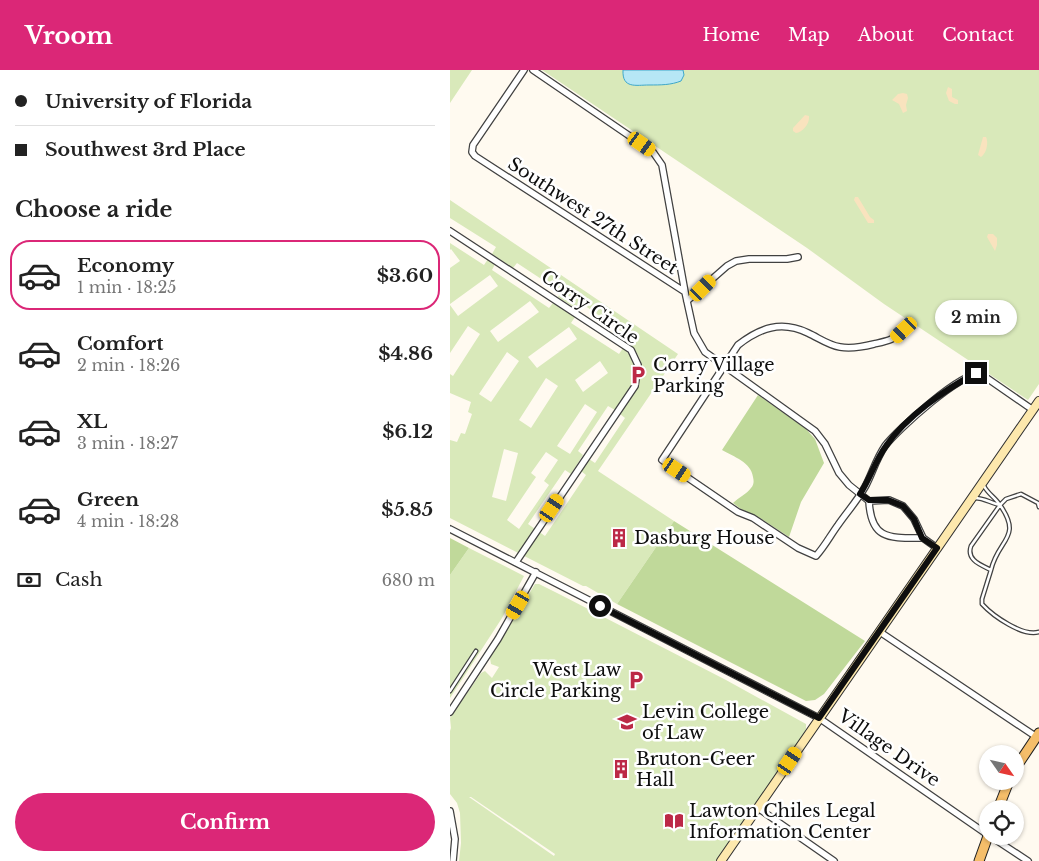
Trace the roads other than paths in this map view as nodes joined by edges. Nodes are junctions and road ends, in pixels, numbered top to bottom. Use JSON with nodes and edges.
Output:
{"nodes":[{"id":1,"x":524,"y":70,"type":"edge"},
{"id":2,"x":533,"y":70,"type":"edge"},
{"id":3,"x":450,"y":231,"type":"edge"},
{"id":4,"x":798,"y":257,"type":"dead end"},
{"id":5,"x":685,"y":292,"type":"junction"},
{"id":6,"x":687,"y":301,"type":"junction"},
{"id":7,"x":904,"y":330,"type":"dead end"},
{"id":8,"x":725,"y":366,"type":"junction"},
{"id":9,"x":1039,"y":401,"type":"edge"},
{"id":10,"x":1033,"y":410,"type":"junction"},
{"id":11,"x":982,"y":483,"type":"junction"},
{"id":12,"x":860,"y":494,"type":"junction"},
{"id":13,"x":972,"y":498,"type":"junction"},
{"id":14,"x":869,"y":500,"type":"junction"},
{"id":15,"x":1000,"y":505,"type":"junction"},
{"id":16,"x":1039,"y":507,"type":"edge"},
{"id":17,"x":450,"y":529,"type":"edge"},
{"id":18,"x":922,"y":538,"type":"junction"},
{"id":19,"x":937,"y":548,"type":"junction"},
{"id":20,"x":516,"y":562,"type":"junction"},
{"id":21,"x":991,"y":570,"type":"junction"},
{"id":22,"x":536,"y":572,"type":"junction"},
{"id":23,"x":880,"y":632,"type":"junction"},
{"id":24,"x":1039,"y":632,"type":"edge"},
{"id":25,"x":476,"y":651,"type":"dead end"},
{"id":26,"x":450,"y":691,"type":"edge"},
{"id":27,"x":453,"y":701,"type":"edge"},
{"id":28,"x":450,"y":712,"type":"edge"},
{"id":29,"x":819,"y":718,"type":"junction"},
{"id":30,"x":1038,"y":736,"type":"edge"},
{"id":31,"x":1024,"y":757,"type":"edge"},
{"id":32,"x":758,"y":808,"type":"junction"},
{"id":33,"x":450,"y":811,"type":"edge"},
{"id":34,"x":979,"y":830,"type":"edge"},
{"id":35,"x":985,"y":845,"type":"edge"},
{"id":36,"x":1002,"y":845,"type":"edge"},
{"id":37,"x":453,"y":861,"type":"edge"},
{"id":38,"x":721,"y":861,"type":"edge"},
{"id":39,"x":834,"y":861,"type":"edge"},
{"id":40,"x":979,"y":861,"type":"edge"},
{"id":41,"x":1028,"y":861,"type":"edge"}],
"edges":[{"from":1,"to":5,"type":"street","name":"Southwest 27th Street"},
{"from":2,"to":5,"type":"street"},
{"from":3,"to":20,"type":"street","name":"Corry Circle"},
{"from":4,"to":6,"type":"street"},
{"from":5,"to":6,"type":"street","name":"Southwest 27th Street"},
{"from":6,"to":8,"type":"street","name":"Southwest 27th Street"},
{"from":7,"to":8,"type":"street"},
{"from":8,"to":12,"type":"street","name":"Southwest 27th Street"},
{"from":8,"to":12,"type":"street"},
{"from":9,"to":10,"type":"main road"},
{"from":10,"to":11,"type":"main road"},
{"from":10,"to":12,"type":"street"},
{"from":11,"to":13,"type":"main road"},
{"from":11,"to":15,"type":"lane"},
{"from":12,"to":14,"type":"street","name":"Southwest 27th Street"},
{"from":13,"to":15,"type":"lane"},
{"from":13,"to":19,"type":"main road"},
{"from":14,"to":18,"type":"street","name":"Southwest 27th Street"},
{"from":14,"to":18,"type":"street"},
{"from":15,"to":16,"type":"lane"},
{"from":15,"to":21,"type":"lane"},
{"from":15,"to":21,"type":"lane"},
{"from":17,"to":20,"type":"street","name":"Village Drive"},
{"from":18,"to":19,"type":"street"},
{"from":19,"to":23,"type":"main road"},
{"from":20,"to":22,"type":"street","name":"Village Drive"},
{"from":21,"to":24,"type":"lane"},
{"from":22,"to":27,"type":"street"},
{"from":22,"to":29,"type":"street","name":"Village Drive"},
{"from":23,"to":29,"type":"main road"},
{"from":23,"to":30,"type":"street"},
{"from":25,"to":26,"type":"lane"},
{"from":27,"to":28,"type":"street"},
{"from":29,"to":32,"type":"main road"},
{"from":29,"to":34,"type":"street","name":"Village Drive"},
{"from":30,"to":31,"type":"main road"},
{"from":32,"to":38,"type":"main road"},
{"from":32,"to":39,"type":"street"},
{"from":33,"to":37,"type":"street"},
{"from":35,"to":40,"type":"main road"},
{"from":36,"to":41,"type":"street","name":"Village Drive"}]}
